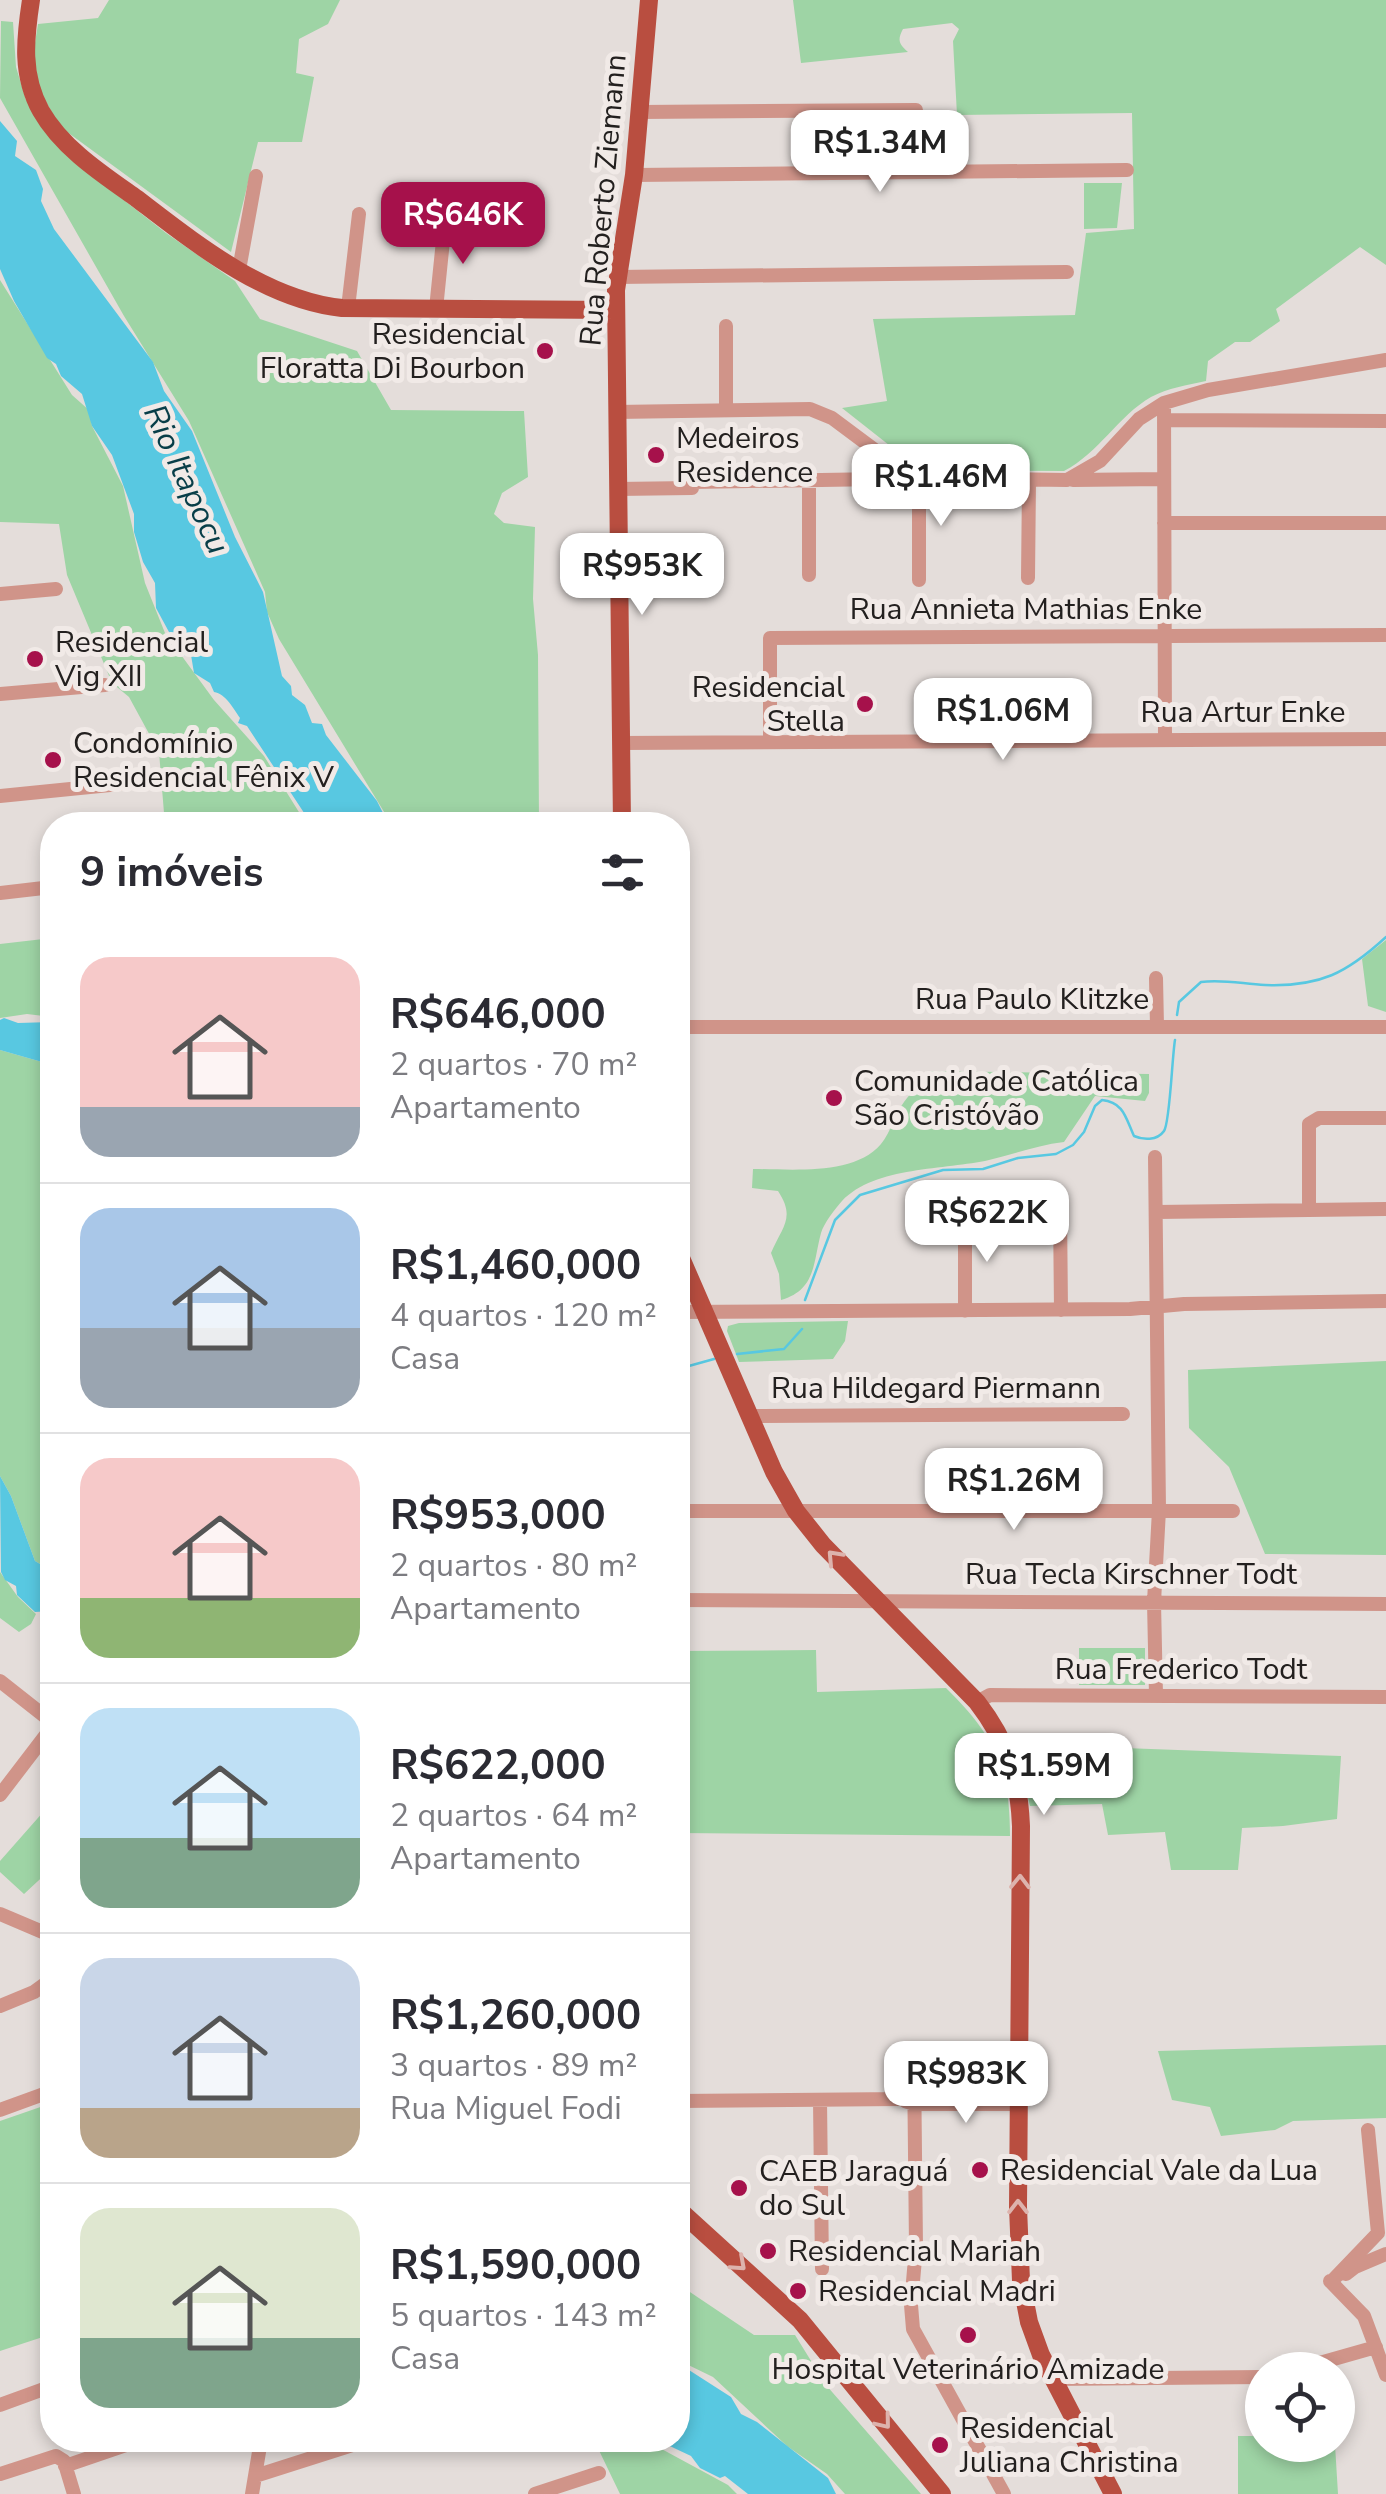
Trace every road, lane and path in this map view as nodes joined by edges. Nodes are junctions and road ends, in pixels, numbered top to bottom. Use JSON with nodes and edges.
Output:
{"nodes":[{"id":1,"x":32,"y":0,"type":"edge"},
{"id":2,"x":649,"y":0,"type":"edge"},
{"id":3,"x":916,"y":110,"type":"dead end"},
{"id":4,"x":640,"y":112,"type":"junction"},
{"id":5,"x":1126,"y":170,"type":"dead end"},
{"id":6,"x":634,"y":175,"type":"junction"},
{"id":7,"x":256,"y":176,"type":"dead end"},
{"id":8,"x":356,"y":218,"type":"dead end"},
{"id":9,"x":446,"y":222,"type":"dead end"},
{"id":10,"x":239,"y":270,"type":"junction"},
{"id":11,"x":1068,"y":272,"type":"dead end"},
{"id":12,"x":617,"y":277,"type":"junction"},
{"id":13,"x":345,"y":308,"type":"junction"},
{"id":14,"x":436,"y":309,"type":"junction"},
{"id":15,"x":616,"y":310,"type":"junction"},
{"id":16,"x":726,"y":326,"type":"dead end"},
{"id":17,"x":1386,"y":360,"type":"edge"},
{"id":18,"x":1164,"y":402,"type":"junction"},
{"id":19,"x":726,"y":409,"type":"junction"},
{"id":20,"x":616,"y":412,"type":"junction"},
{"id":21,"x":1164,"y":420,"type":"junction"},
{"id":22,"x":1386,"y":420,"type":"edge"},
{"id":23,"x":904,"y":470,"type":"junction"},
{"id":24,"x":920,"y":478,"type":"junction"},
{"id":25,"x":1164,"y":478,"type":"junction"},
{"id":26,"x":1067,"y":480,"type":"junction"},
{"id":27,"x":809,"y":481,"type":"junction"},
{"id":28,"x":1028,"y":481,"type":"junction"},
{"id":29,"x":617,"y":488,"type":"junction"},
{"id":30,"x":1164,"y":523,"type":"junction"},
{"id":31,"x":1386,"y":523,"type":"edge"},
{"id":32,"x":810,"y":574,"type":"dead end"},
{"id":33,"x":1028,"y":578,"type":"dead end"},
{"id":34,"x":919,"y":580,"type":"dead end"},
{"id":35,"x":56,"y":589,"type":"dead end"},
{"id":36,"x":0,"y":594,"type":"edge"},
{"id":37,"x":1386,"y":635,"type":"edge"},
{"id":38,"x":1164,"y":636,"type":"junction"},
{"id":39,"x":105,"y":685,"type":"dead end"},
{"id":40,"x":0,"y":694,"type":"edge"},
{"id":41,"x":1386,"y":739,"type":"edge"},
{"id":42,"x":1165,"y":740,"type":"junction"},
{"id":43,"x":770,"y":742,"type":"junction"},
{"id":44,"x":620,"y":743,"type":"junction"},
{"id":45,"x":150,"y":781,"type":"dead end"},
{"id":46,"x":0,"y":796,"type":"edge"},
{"id":47,"x":622,"y":812,"type":"edge"},
{"id":48,"x":40,"y":888,"type":"edge"},
{"id":49,"x":0,"y":892,"type":"edge"},
{"id":50,"x":1156,"y":978,"type":"dead end"},
{"id":51,"x":1157,"y":1026,"type":"junction"},
{"id":52,"x":690,"y":1027,"type":"edge"},
{"id":53,"x":1386,"y":1027,"type":"edge"},
{"id":54,"x":1386,"y":1118,"type":"edge"},
{"id":55,"x":1156,"y":1158,"type":"dead end"},
{"id":56,"x":1060,"y":1209,"type":"dead end"},
{"id":57,"x":1386,"y":1209,"type":"edge"},
{"id":58,"x":1309,"y":1210,"type":"junction"},
{"id":59,"x":1157,"y":1212,"type":"junction"},
{"id":60,"x":965,"y":1219,"type":"dead end"},
{"id":61,"x":690,"y":1280,"type":"edge"},
{"id":62,"x":1386,"y":1301,"type":"edge"},
{"id":63,"x":1156,"y":1307,"type":"junction"},
{"id":64,"x":1061,"y":1310,"type":"junction"},
{"id":65,"x":965,"y":1311,"type":"junction"},
{"id":66,"x":690,"y":1312,"type":"edge"},
{"id":67,"x":704,"y":1312,"type":"junction"},
{"id":68,"x":1123,"y":1414,"type":"dead end"},
{"id":69,"x":750,"y":1416,"type":"junction"},
{"id":70,"x":1160,"y":1510,"type":"junction"},
{"id":71,"x":690,"y":1511,"type":"edge"},
{"id":72,"x":1233,"y":1511,"type":"dead end"},
{"id":73,"x":796,"y":1512,"type":"junction"},
{"id":74,"x":690,"y":1600,"type":"edge"},
{"id":75,"x":876,"y":1600,"type":"junction"},
{"id":76,"x":1154,"y":1602,"type":"junction"},
{"id":77,"x":1386,"y":1604,"type":"edge"},
{"id":78,"x":0,"y":1681,"type":"edge"},
{"id":79,"x":1156,"y":1696,"type":"junction"},
{"id":80,"x":1386,"y":1697,"type":"edge"},
{"id":81,"x":977,"y":1702,"type":"junction"},
{"id":82,"x":40,"y":1715,"type":"edge"},
{"id":83,"x":40,"y":1741,"type":"edge"},
{"id":84,"x":0,"y":1795,"type":"edge"},
{"id":85,"x":0,"y":1914,"type":"edge"},
{"id":86,"x":40,"y":1931,"type":"edge"},
{"id":87,"x":40,"y":1988,"type":"edge"},
{"id":88,"x":0,"y":2006,"type":"edge"},
{"id":89,"x":914,"y":2060,"type":"dead end"},
{"id":90,"x":40,"y":2095,"type":"edge"},
{"id":91,"x":1019,"y":2098,"type":"junction"},
{"id":92,"x":909,"y":2099,"type":"junction"},
{"id":93,"x":820,"y":2100,"type":"junction"},
{"id":94,"x":690,"y":2101,"type":"edge"},
{"id":95,"x":0,"y":2110,"type":"edge"},
{"id":96,"x":1368,"y":2130,"type":"dead end"},
{"id":97,"x":690,"y":2220,"type":"edge"},
{"id":98,"x":1386,"y":2254,"type":"edge"},
{"id":99,"x":822,"y":2269,"type":"dead end"},
{"id":100,"x":1332,"y":2283,"type":"junction"},
{"id":101,"x":1376,"y":2346,"type":"junction"},
{"id":102,"x":1355,"y":2352,"type":"edge"},
{"id":103,"x":1385,"y":2369,"type":"edge"},
{"id":104,"x":1245,"y":2377,"type":"edge"},
{"id":105,"x":1052,"y":2379,"type":"junction"},
{"id":106,"x":40,"y":2390,"type":"edge"},
{"id":107,"x":0,"y":2405,"type":"edge"},
{"id":108,"x":106,"y":2452,"type":"edge"},
{"id":109,"x":259,"y":2452,"type":"edge"},
{"id":110,"x":330,"y":2452,"type":"edge"},
{"id":111,"x":65,"y":2466,"type":"junction"},
{"id":112,"x":598,"y":2473,"type":"dead end"},
{"id":113,"x":0,"y":2474,"type":"edge"},
{"id":114,"x":255,"y":2476,"type":"junction"},
{"id":115,"x":74,"y":2494,"type":"edge"},
{"id":116,"x":252,"y":2494,"type":"edge"},
{"id":117,"x":535,"y":2494,"type":"edge"},
{"id":118,"x":942,"y":2494,"type":"edge"},
{"id":119,"x":1004,"y":2494,"type":"edge"},
{"id":120,"x":1114,"y":2494,"type":"edge"}],
"edges":[{"from":1,"to":10,"type":"main road"},
{"from":2,"to":4,"type":"main road","name":"Rua Roberto Ziemann"},
{"from":3,"to":4,"type":"street"},
{"from":4,"to":6,"type":"main road","name":"Rua Roberto Ziemann"},
{"from":5,"to":6,"type":"street"},
{"from":6,"to":12,"type":"main road","name":"Rua Roberto Ziemann"},
{"from":7,"to":10,"type":"street"},
{"from":8,"to":13,"type":"street"},
{"from":9,"to":14,"type":"street"},
{"from":10,"to":13,"type":"main road"},
{"from":11,"to":12,"type":"street"},
{"from":12,"to":15,"type":"main road","name":"Rua Roberto Ziemann"},
{"from":13,"to":14,"type":"main road"},
{"from":14,"to":15,"type":"main road"},
{"from":15,"to":20,"type":"main road","name":"Rua Roberto Ziemann"},
{"from":16,"to":19,"type":"street"},
{"from":17,"to":18,"type":"street"},
{"from":18,"to":21,"type":"street"},
{"from":18,"to":26,"type":"street"},
{"from":19,"to":20,"type":"street"},
{"from":19,"to":23,"type":"street"},
{"from":20,"to":29,"type":"main road","name":"Rua Roberto Ziemann"},
{"from":21,"to":22,"type":"street"},
{"from":21,"to":25,"type":"street"},
{"from":23,"to":24,"type":"street"},
{"from":23,"to":27,"type":"street"},
{"from":24,"to":28,"type":"street"},
{"from":24,"to":34,"type":"street"},
{"from":25,"to":26,"type":"street"},
{"from":25,"to":30,"type":"street"},
{"from":26,"to":28,"type":"street"},
{"from":27,"to":29,"type":"street"},
{"from":27,"to":32,"type":"street"},
{"from":28,"to":33,"type":"street"},
{"from":29,"to":44,"type":"main road","name":"Rua Roberto Ziemann"},
{"from":30,"to":31,"type":"street"},
{"from":30,"to":38,"type":"street"},
{"from":35,"to":36,"type":"street"},
{"from":37,"to":38,"type":"street","name":"Rua Annieta Mathias Enke"},
{"from":38,"to":42,"type":"street"},
{"from":38,"to":43,"type":"street","name":"Rua Annieta Mathias Enke"},
{"from":39,"to":40,"type":"street"},
{"from":41,"to":42,"type":"street","name":"Rua Artur Enke"},
{"from":42,"to":43,"type":"street","name":"Rua Artur Enke"},
{"from":43,"to":44,"type":"street","name":"Rua Artur Enke"},
{"from":44,"to":47,"type":"main road","name":"Rua Roberto Ziemann"},
{"from":45,"to":46,"type":"street"},
{"from":48,"to":49,"type":"street"},
{"from":50,"to":51,"type":"street"},
{"from":51,"to":52,"type":"street","name":"Rua Paulo Klitzke"},
{"from":51,"to":53,"type":"street","name":"Rua Paulo Klitzke"},
{"from":54,"to":58,"type":"street"},
{"from":55,"to":59,"type":"street"},
{"from":56,"to":64,"type":"street"},
{"from":57,"to":58,"type":"street"},
{"from":58,"to":59,"type":"street"},
{"from":59,"to":63,"type":"street"},
{"from":60,"to":65,"type":"street"},
{"from":61,"to":67,"type":"main road"},
{"from":62,"to":63,"type":"street"},
{"from":63,"to":64,"type":"street"},
{"from":63,"to":70,"type":"street"},
{"from":64,"to":65,"type":"street"},
{"from":65,"to":67,"type":"street"},
{"from":66,"to":67,"type":"street"},
{"from":67,"to":69,"type":"main road"},
{"from":68,"to":69,"type":"street","name":"Rua Hildegard Piermann"},
{"from":69,"to":73,"type":"main road"},
{"from":70,"to":72,"type":"street"},
{"from":70,"to":73,"type":"street"},
{"from":70,"to":76,"type":"street"},
{"from":71,"to":73,"type":"street"},
{"from":75,"to":73,"type":"main road","one_way":true},
{"from":74,"to":75,"type":"street","name":"Rua Tecla Kirschner Todt"},
{"from":75,"to":76,"type":"street","name":"Rua Tecla Kirschner Todt"},
{"from":75,"to":81,"type":"main road"},
{"from":76,"to":77,"type":"street","name":"Rua Tecla Kirschner Todt"},
{"from":76,"to":79,"type":"street"},
{"from":78,"to":82,"type":"street"},
{"from":79,"to":80,"type":"street","name":"Rua Frederico Todt"},
{"from":79,"to":81,"type":"street","name":"Rua Frederico Todt"},
{"from":91,"to":81,"type":"main road","one_way":true},
{"from":83,"to":84,"type":"street"},
{"from":85,"to":86,"type":"street"},
{"from":87,"to":88,"type":"street"},
{"from":89,"to":92,"type":"street"},
{"from":90,"to":95,"type":"street"},
{"from":91,"to":92,"type":"street"},
{"from":105,"to":91,"type":"main road","one_way":true},
{"from":92,"to":93,"type":"street"},
{"from":92,"to":119,"type":"street"},
{"from":93,"to":94,"type":"street"},
{"from":93,"to":99,"type":"street"},
{"from":96,"to":100,"type":"street"},
{"from":97,"to":118,"type":"main road","one_way":true},
{"from":98,"to":100,"type":"street"},
{"from":100,"to":101,"type":"street"},
{"from":101,"to":102,"type":"street"},
{"from":101,"to":103,"type":"street"},
{"from":104,"to":105,"type":"street"},
{"from":105,"to":120,"type":"main road"},
{"from":106,"to":107,"type":"street"},
{"from":108,"to":111,"type":"street"},
{"from":109,"to":114,"type":"street"},
{"from":110,"to":114,"type":"street"},
{"from":111,"to":113,"type":"street"},
{"from":111,"to":115,"type":"street"},
{"from":112,"to":117,"type":"street"},
{"from":114,"to":116,"type":"street"}]}
